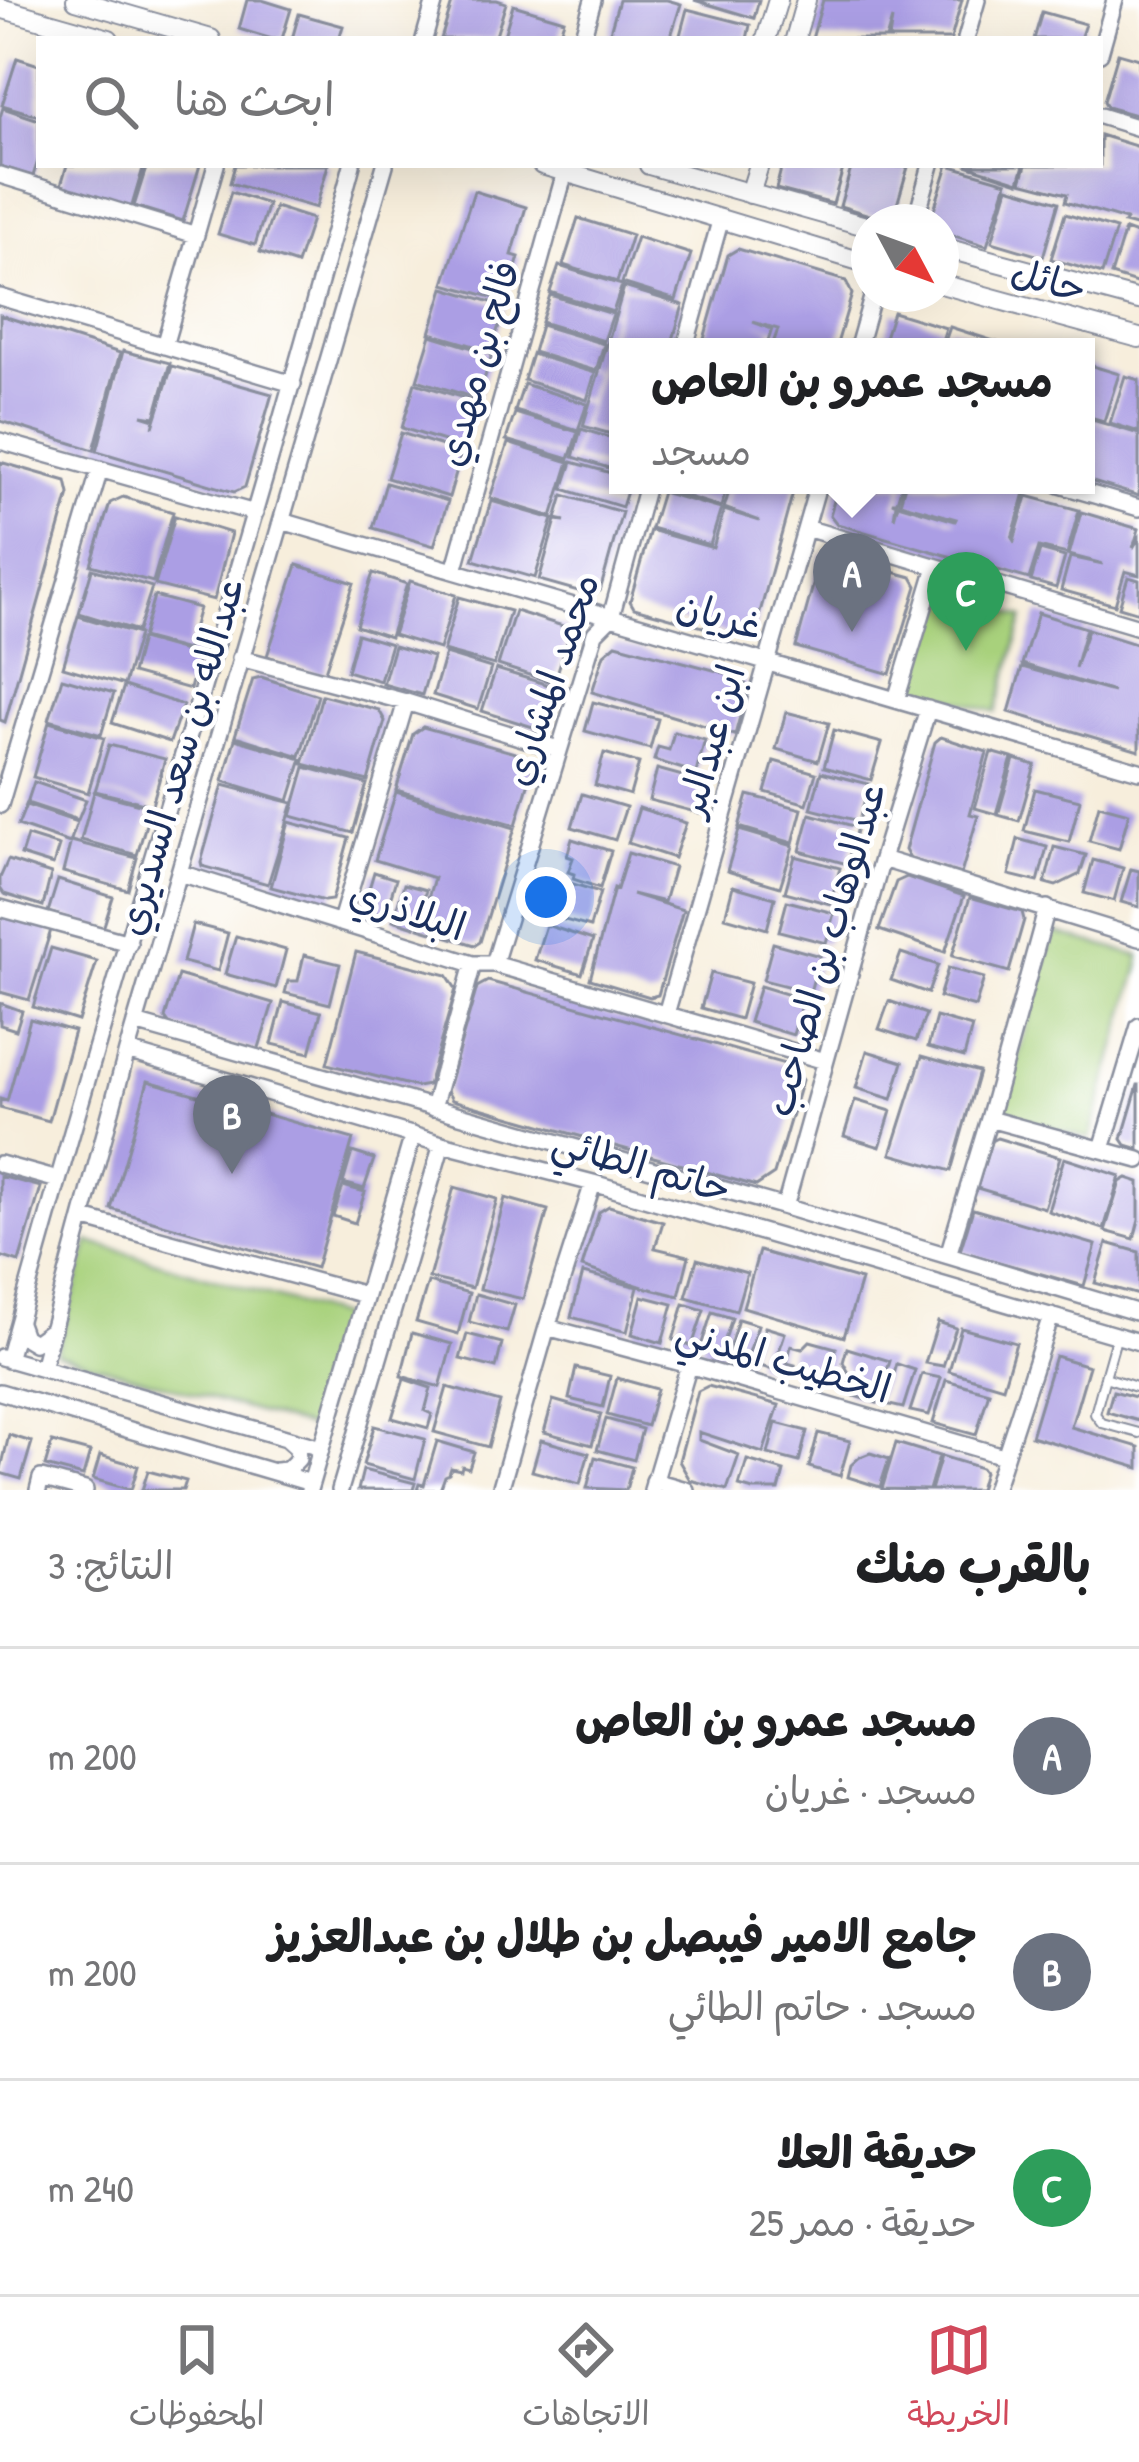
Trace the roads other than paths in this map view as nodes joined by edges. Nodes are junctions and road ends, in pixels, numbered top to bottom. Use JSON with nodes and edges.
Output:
{"nodes":[{"id":1,"x":76,"y":0,"type":"edge"},
{"id":2,"x":435,"y":0,"type":"edge"},
{"id":3,"x":593,"y":0,"type":"edge"},
{"id":4,"x":778,"y":0,"type":"edge"},
{"id":5,"x":806,"y":0,"type":"edge"},
{"id":6,"x":977,"y":0,"type":"edge"},
{"id":7,"x":1115,"y":0,"type":"edge"},
{"id":8,"x":111,"y":5,"type":"edge"},
{"id":9,"x":0,"y":8,"type":"edge"},
{"id":10,"x":98,"y":36,"type":"edge"},
{"id":11,"x":202,"y":36,"type":"edge"},
{"id":12,"x":425,"y":36,"type":"edge"},
{"id":13,"x":583,"y":36,"type":"edge"},
{"id":14,"x":767,"y":36,"type":"edge"},
{"id":15,"x":796,"y":36,"type":"edge"},
{"id":16,"x":967,"y":36,"type":"edge"},
{"id":17,"x":1103,"y":42,"type":"edge"},
{"id":18,"x":1103,"y":117,"type":"edge"},
{"id":19,"x":1139,"y":128,"type":"edge"},
{"id":20,"x":215,"y":168,"type":"edge"},
{"id":21,"x":351,"y":168,"type":"edge"},
{"id":22,"x":384,"y":168,"type":"edge"},
{"id":23,"x":552,"y":168,"type":"edge"},
{"id":24,"x":646,"y":168,"type":"edge"},
{"id":25,"x":658,"y":168,"type":"edge"},
{"id":26,"x":728,"y":168,"type":"edge"},
{"id":27,"x":756,"y":168,"type":"edge"},
{"id":28,"x":930,"y":168,"type":"edge"},
{"id":29,"x":565,"y":172,"type":"junction"},
{"id":30,"x":0,"y":175,"type":"edge"},
{"id":31,"x":722,"y":186,"type":"junction"},
{"id":32,"x":637,"y":193,"type":"junction"},
{"id":33,"x":750,"y":194,"type":"junction"},
{"id":34,"x":920,"y":204,"type":"edge"},
{"id":35,"x":721,"y":218,"type":"junction"},
{"id":36,"x":851,"y":222,"type":"edge"},
{"id":37,"x":196,"y":235,"type":"junction"},
{"id":38,"x":959,"y":252,"type":"edge"},
{"id":39,"x":851,"y":259,"type":"edge"},
{"id":40,"x":959,"y":289,"type":"edge"},
{"id":41,"x":0,"y":297,"type":"edge"},
{"id":42,"x":1139,"y":300,"type":"edge"},
{"id":43,"x":688,"y":338,"type":"edge"},
{"id":44,"x":1139,"y":338,"type":"edge"},
{"id":45,"x":164,"y":346,"type":"junction"},
{"id":46,"x":293,"y":384,"type":"junction"},
{"id":47,"x":0,"y":441,"type":"edge"},
{"id":48,"x":100,"y":469,"type":"junction"},
{"id":49,"x":645,"y":494,"type":"edge"},
{"id":50,"x":815,"y":494,"type":"edge"},
{"id":51,"x":1091,"y":494,"type":"edge"},
{"id":52,"x":1139,"y":508,"type":"edge"},
{"id":53,"x":255,"y":513,"type":"junction"},
{"id":54,"x":282,"y":521,"type":"junction"},
{"id":55,"x":806,"y":528,"type":"junction"},
{"id":56,"x":936,"y":567,"type":"junction"},
{"id":57,"x":454,"y":571,"type":"junction"},
{"id":58,"x":611,"y":617,"type":"junction"},
{"id":59,"x":1139,"y":627,"type":"edge"},
{"id":60,"x":240,"y":658,"type":"junction"},
{"id":61,"x":767,"y":663,"type":"junction"},
{"id":62,"x":896,"y":700,"type":"junction"},
{"id":63,"x":406,"y":702,"type":"junction"},
{"id":64,"x":928,"y":709,"type":"junction"},
{"id":65,"x":558,"y":748,"type":"junction"},
{"id":66,"x":1139,"y":771,"type":"edge"},
{"id":67,"x":1,"y":800,"type":"edge"},
{"id":68,"x":882,"y":860,"type":"junction"},
{"id":69,"x":180,"y":873,"type":"junction"},
{"id":70,"x":0,"y":908,"type":"edge"},
{"id":71,"x":1047,"y":908,"type":"junction"},
{"id":72,"x":340,"y":921,"type":"junction"},
{"id":73,"x":1139,"y":938,"type":"edge"},
{"id":74,"x":129,"y":943,"type":"junction"},
{"id":75,"x":473,"y":964,"type":"junction"},
{"id":76,"x":494,"y":964,"type":"junction"},
{"id":77,"x":666,"y":1014,"type":"junction"},
{"id":78,"x":135,"y":1023,"type":"junction"},
{"id":79,"x":1139,"y":1026,"type":"edge"},
{"id":80,"x":169,"y":1033,"type":"junction"},
{"id":81,"x":127,"y":1051,"type":"junction"},
{"id":82,"x":825,"y":1061,"type":"junction"},
{"id":83,"x":164,"y":1062,"type":"junction"},
{"id":84,"x":434,"y":1108,"type":"junction"},
{"id":85,"x":989,"y":1119,"type":"junction"},
{"id":86,"x":413,"y":1135,"type":"junction"},
{"id":87,"x":442,"y":1144,"type":"junction"},
{"id":88,"x":1102,"y":1149,"type":"junction"},
{"id":89,"x":1139,"y":1160,"type":"edge"},
{"id":90,"x":0,"y":1164,"type":"edge"},
{"id":91,"x":404,"y":1166,"type":"junction"},
{"id":92,"x":434,"y":1174,"type":"junction"},
{"id":93,"x":58,"y":1180,"type":"junction"},
{"id":94,"x":593,"y":1183,"type":"junction"},
{"id":95,"x":785,"y":1207,"type":"junction"},
{"id":96,"x":83,"y":1218,"type":"junction"},
{"id":97,"x":948,"y":1255,"type":"junction"},
{"id":98,"x":365,"y":1295,"type":"junction"},
{"id":99,"x":1139,"y":1313,"type":"edge"},
{"id":100,"x":1051,"y":1316,"type":"junction"},
{"id":101,"x":19,"y":1323,"type":"junction"},
{"id":102,"x":547,"y":1327,"type":"junction"},
{"id":103,"x":53,"y":1329,"type":"junction"},
{"id":104,"x":1117,"y":1335,"type":"junction"},
{"id":105,"x":1139,"y":1342,"type":"edge"},
{"id":106,"x":4,"y":1358,"type":"edge"},
{"id":107,"x":689,"y":1365,"type":"junction"},
{"id":108,"x":42,"y":1368,"type":"junction"},
{"id":109,"x":1105,"y":1378,"type":"junction"},
{"id":110,"x":1139,"y":1388,"type":"edge"},
{"id":111,"x":0,"y":1392,"type":"edge"},
{"id":112,"x":1139,"y":1433,"type":"edge"},
{"id":113,"x":285,"y":1437,"type":"junction"},
{"id":114,"x":321,"y":1448,"type":"junction"},
{"id":115,"x":1003,"y":1456,"type":"junction"},
{"id":116,"x":276,"y":1471,"type":"junction"},
{"id":117,"x":653,"y":1485,"type":"edge"},
{"id":118,"x":310,"y":1486,"type":"edge"},
{"id":119,"x":38,"y":1490,"type":"edge"},
{"id":120,"x":85,"y":1490,"type":"edge"},
{"id":121,"x":340,"y":1490,"type":"edge"},
{"id":122,"x":500,"y":1490,"type":"edge"},
{"id":123,"x":686,"y":1490,"type":"edge"},
{"id":124,"x":994,"y":1490,"type":"edge"}],
"edges":[{"from":1,"to":8,"type":"street"},
{"from":2,"to":12,"type":"street"},
{"from":3,"to":13,"type":"street"},
{"from":4,"to":14,"type":"street"},
{"from":5,"to":15,"type":"street"},
{"from":6,"to":16,"type":"street"},
{"from":7,"to":17,"type":"street"},
{"from":8,"to":11,"type":"street"},
{"from":9,"to":10,"type":"street"},
{"from":18,"to":19,"type":"street"},
{"from":20,"to":37,"type":"street"},
{"from":21,"to":46,"type":"street","name":"عبدالله بن سعد السديري"},
{"from":22,"to":54,"type":"street","name":"عبدالله بن سعد السديري"},
{"from":23,"to":29,"type":"street"},
{"from":24,"to":32,"type":"street"},
{"from":25,"to":31,"type":"street"},
{"from":26,"to":31,"type":"street"},
{"from":27,"to":33,"type":"street"},
{"from":28,"to":34,"type":"street"},
{"from":29,"to":32,"type":"street"},
{"from":29,"to":57,"type":"street","name":"فالح بن مهدي"},
{"from":30,"to":37,"type":"street"},
{"from":31,"to":33,"type":"street"},
{"from":32,"to":35,"type":"street"},
{"from":33,"to":36,"type":"street"},
{"from":35,"to":39,"type":"street"},
{"from":35,"to":43,"type":"street"},
{"from":37,"to":45,"type":"street"},
{"from":38,"to":42,"type":"street","name":"حائل"},
{"from":40,"to":44,"type":"street","name":"حائل"},
{"from":41,"to":45,"type":"street"},
{"from":45,"to":46,"type":"street"},
{"from":46,"to":53,"type":"street","name":"عبدالله بن سعد السديري"},
{"from":47,"to":48,"type":"street"},
{"from":48,"to":53,"type":"street"},
{"from":48,"to":67,"type":"street"},
{"from":49,"to":58,"type":"street","name":"محمد المشاري"},
{"from":50,"to":55,"type":"street","name":"ابن عبدالبر"},
{"from":51,"to":52,"type":"street"},
{"from":53,"to":74,"type":"street","name":"عبدالله بن سعد السديري"},
{"from":54,"to":57,"type":"street","name":"غريان"},
{"from":54,"to":60,"type":"street","name":"عبدالله بن سعد السديري"},
{"from":55,"to":56,"type":"street"},
{"from":55,"to":61,"type":"street","name":"ابن عبدالبر"},
{"from":56,"to":59,"type":"street"},
{"from":56,"to":62,"type":"street"},
{"from":57,"to":58,"type":"street","name":"غريان"},
{"from":58,"to":61,"type":"street","name":"غريان"},
{"from":58,"to":65,"type":"street","name":"محمد المشاري"},
{"from":60,"to":63,"type":"street"},
{"from":60,"to":69,"type":"street","name":"عبدالله بن سعد السديري"},
{"from":61,"to":62,"type":"street","name":"غريان"},
{"from":61,"to":77,"type":"street","name":"ابن عبدالبر"},
{"from":62,"to":64,"type":"street","name":"غريان"},
{"from":63,"to":65,"type":"street"},
{"from":63,"to":72,"type":"street"},
{"from":64,"to":66,"type":"street","name":"غريان"},
{"from":64,"to":68,"type":"street","name":"عبدالوهاب بن الصاحب"},
{"from":65,"to":76,"type":"street","name":"محمد المشاري"},
{"from":68,"to":71,"type":"street"},
{"from":68,"to":82,"type":"street","name":"عبدالوهاب بن الصاحب"},
{"from":69,"to":72,"type":"street","name":"البلاذري"},
{"from":69,"to":78,"type":"street","name":"عبدالله بن سعد السديري"},
{"from":70,"to":74,"type":"street"},
{"from":71,"to":73,"type":"street"},
{"from":71,"to":85,"type":"street"},
{"from":72,"to":75,"type":"street","name":"البلاذري"},
{"from":74,"to":93,"type":"street","name":"عبدالله بن سعد السديري"},
{"from":75,"to":76,"type":"street","name":"البلاذري"},
{"from":75,"to":84,"type":"street"},
{"from":76,"to":77,"type":"street","name":"البلاذري"},
{"from":77,"to":82,"type":"street","name":"البلاذري"},
{"from":78,"to":80,"type":"street","name":"حاتم الطائي"},
{"from":78,"to":81,"type":"street","name":"عبدالله بن سعد السديري"},
{"from":79,"to":88,"type":"street"},
{"from":80,"to":83,"type":"street"},
{"from":80,"to":84,"type":"street","name":"حاتم الطائي"},
{"from":81,"to":83,"type":"street","name":"حاتم الطائي"},
{"from":81,"to":96,"type":"street","name":"عبدالله بن سعد السديري"},
{"from":82,"to":95,"type":"street","name":"عبدالوهاب بن الصاحب"},
{"from":83,"to":86,"type":"street","name":"حاتم الطائي"},
{"from":84,"to":95,"type":"street","name":"حاتم الطائي"},
{"from":85,"to":88,"type":"street"},
{"from":85,"to":97,"type":"street"},
{"from":86,"to":87,"type":"street","name":"حاتم الطائي"},
{"from":86,"to":91,"type":"street"},
{"from":87,"to":92,"type":"street"},
{"from":87,"to":94,"type":"street","name":"حاتم الطائي"},
{"from":88,"to":89,"type":"street"},
{"from":90,"to":93,"type":"street"},
{"from":91,"to":92,"type":"street"},
{"from":91,"to":98,"type":"street"},
{"from":92,"to":121,"type":"street"},
{"from":93,"to":101,"type":"street","name":"عبدالله بن سعد السديري"},
{"from":94,"to":100,"type":"street","name":"حاتم الطائي"},
{"from":94,"to":102,"type":"street"},
{"from":95,"to":97,"type":"street","name":"حاتم الطائي"},
{"from":96,"to":98,"type":"street"},
{"from":96,"to":103,"type":"street","name":"عبدالله بن سعد السديري"},
{"from":97,"to":99,"type":"street","name":"حاتم الطائي"},
{"from":98,"to":114,"type":"street"},
{"from":100,"to":104,"type":"street","name":"حاتم الطائي"},
{"from":100,"to":115,"type":"street"},
{"from":101,"to":103,"type":"street"},
{"from":101,"to":106,"type":"street","name":"عبدالله بن سعد السديري"},
{"from":102,"to":107,"type":"street","name":"الخطيب المدني"},
{"from":102,"to":122,"type":"street"},
{"from":103,"to":108,"type":"street","name":"عبدالله بن سعد السديري"},
{"from":104,"to":105,"type":"street","name":"حاتم الطائي"},
{"from":104,"to":109,"type":"lane"},
{"from":106,"to":108,"type":"street"},
{"from":107,"to":115,"type":"street","name":"الخطيب المدني"},
{"from":107,"to":117,"type":"street"},
{"from":108,"to":113,"type":"street"},
{"from":109,"to":110,"type":"lane"},
{"from":109,"to":112,"type":"lane"},
{"from":111,"to":116,"type":"street"},
{"from":113,"to":114,"type":"street"},
{"from":113,"to":116,"type":"street"},
{"from":114,"to":118,"type":"street"},
{"from":115,"to":124,"type":"street"},
{"from":116,"to":118,"type":"street"},
{"from":117,"to":123,"type":"street"},
{"from":119,"to":120,"type":"street"}]}
